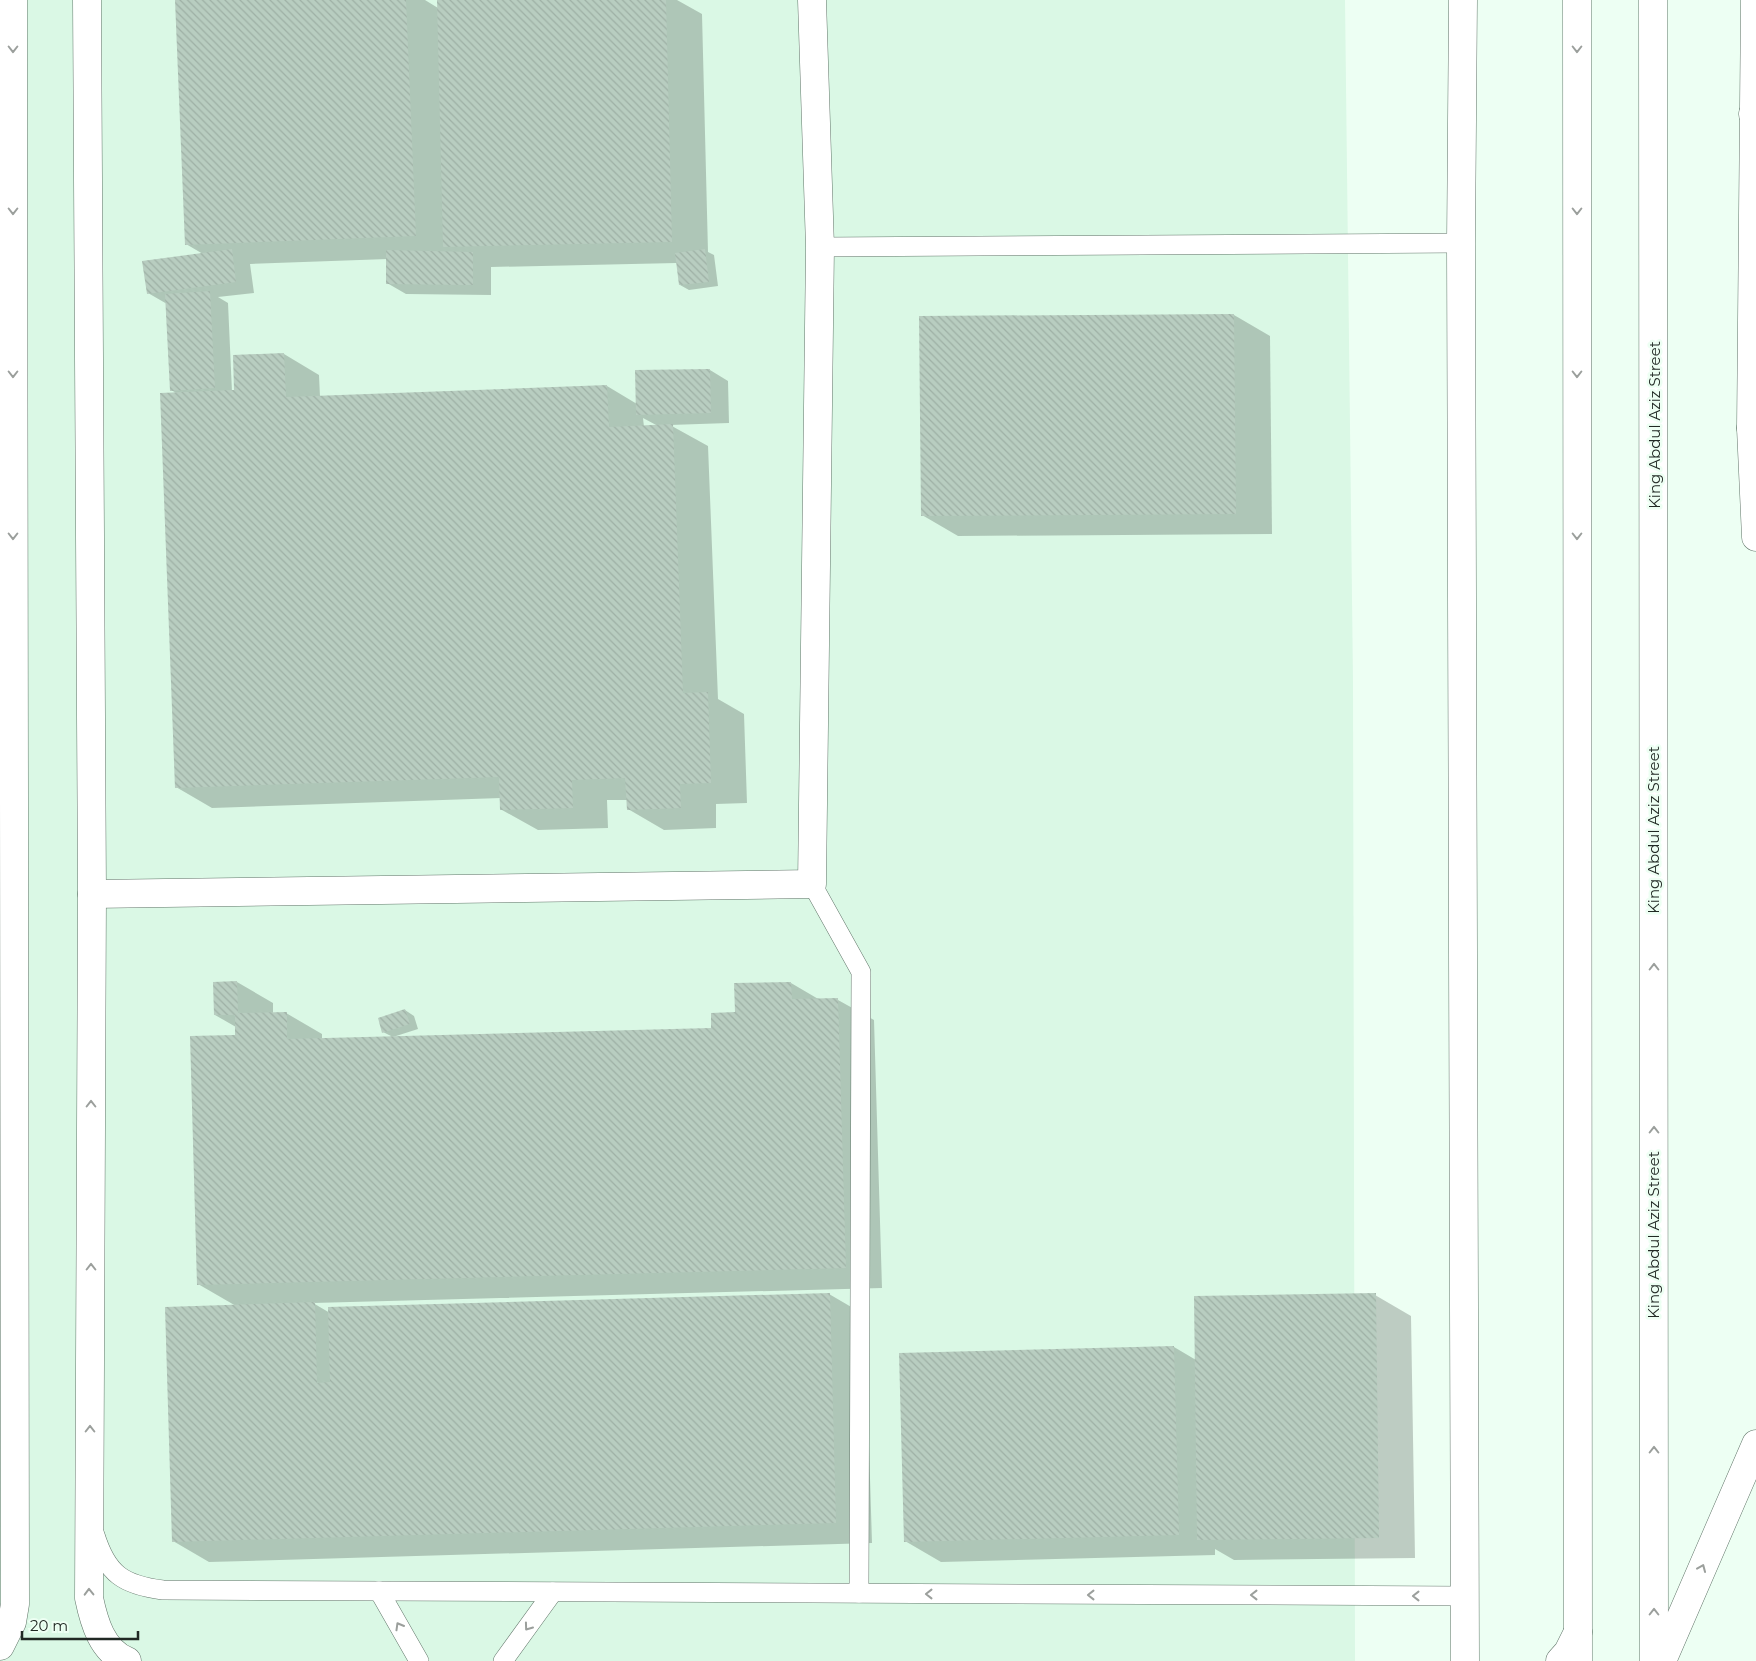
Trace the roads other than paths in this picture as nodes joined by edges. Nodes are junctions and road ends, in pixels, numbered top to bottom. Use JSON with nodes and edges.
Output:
{"nodes":[{"id":1,"x":12,"y":0,"type":"edge"},
{"id":2,"x":87,"y":0,"type":"edge"},
{"id":3,"x":812,"y":0,"type":"edge"},
{"id":4,"x":1463,"y":0,"type":"edge"},
{"id":5,"x":1577,"y":0,"type":"edge"},
{"id":6,"x":1654,"y":0,"type":"edge"},
{"id":7,"x":1755,"y":0,"type":"edge"},
{"id":8,"x":1754,"y":116,"type":"edge"},
{"id":9,"x":1461,"y":243,"type":"junction"},
{"id":10,"x":820,"y":247,"type":"junction"},
{"id":11,"x":1754,"y":422,"type":"edge"},
{"id":12,"x":1756,"y":537,"type":"edge"},
{"id":13,"x":812,"y":884,"type":"junction"},
{"id":14,"x":92,"y":894,"type":"junction"},
{"id":15,"x":1756,"y":1444,"type":"edge"},
{"id":16,"x":90,"y":1515,"type":"junction"},
{"id":17,"x":378,"y":1591,"type":"junction"},
{"id":18,"x":553,"y":1592,"type":"junction"},
{"id":19,"x":859,"y":1594,"type":"junction"},
{"id":20,"x":1465,"y":1596,"type":"junction"},
{"id":21,"x":1578,"y":1632,"type":"junction"},
{"id":22,"x":0,"y":1646,"type":"edge"},
{"id":23,"x":127,"y":1661,"type":"edge"},
{"id":24,"x":419,"y":1661,"type":"edge"},
{"id":25,"x":503,"y":1661,"type":"edge"},
{"id":26,"x":1465,"y":1661,"type":"edge"},
{"id":27,"x":1560,"y":1661,"type":"edge"},
{"id":28,"x":1578,"y":1661,"type":"edge"},
{"id":29,"x":1654,"y":1661,"type":"edge"},
{"id":30,"x":1662,"y":1661,"type":"edge"}],
"edges":[{"from":1,"to":22,"type":"street","one_way":true},
{"from":2,"to":14,"type":"street"},
{"from":3,"to":10,"type":"street"},
{"from":4,"to":9,"type":"street"},
{"from":5,"to":21,"type":"street","one_way":true},
{"from":29,"to":6,"type":"street","name":"King Abdul Aziz Street","one_way":true},
{"from":7,"to":8,"type":"street"},
{"from":8,"to":11,"type":"street"},
{"from":9,"to":10,"type":"lane"},
{"from":9,"to":20,"type":"street"},
{"from":10,"to":13,"type":"street"},
{"from":11,"to":12,"type":"street"},
{"from":13,"to":14,"type":"street"},
{"from":13,"to":19,"type":"lane"},
{"from":16,"to":14,"type":"street","one_way":true},
{"from":30,"to":15,"type":"street","one_way":true},
{"from":16,"to":17,"type":"lane"},
{"from":23,"to":16,"type":"street","one_way":true},
{"from":17,"to":18,"type":"lane"},
{"from":24,"to":17,"type":"lane","one_way":true},
{"from":18,"to":19,"type":"lane"},
{"from":18,"to":25,"type":"lane","one_way":true},
{"from":20,"to":19,"type":"lane","one_way":true},
{"from":20,"to":26,"type":"street"},
{"from":21,"to":27,"type":"street"},
{"from":21,"to":28,"type":"street"}]}
